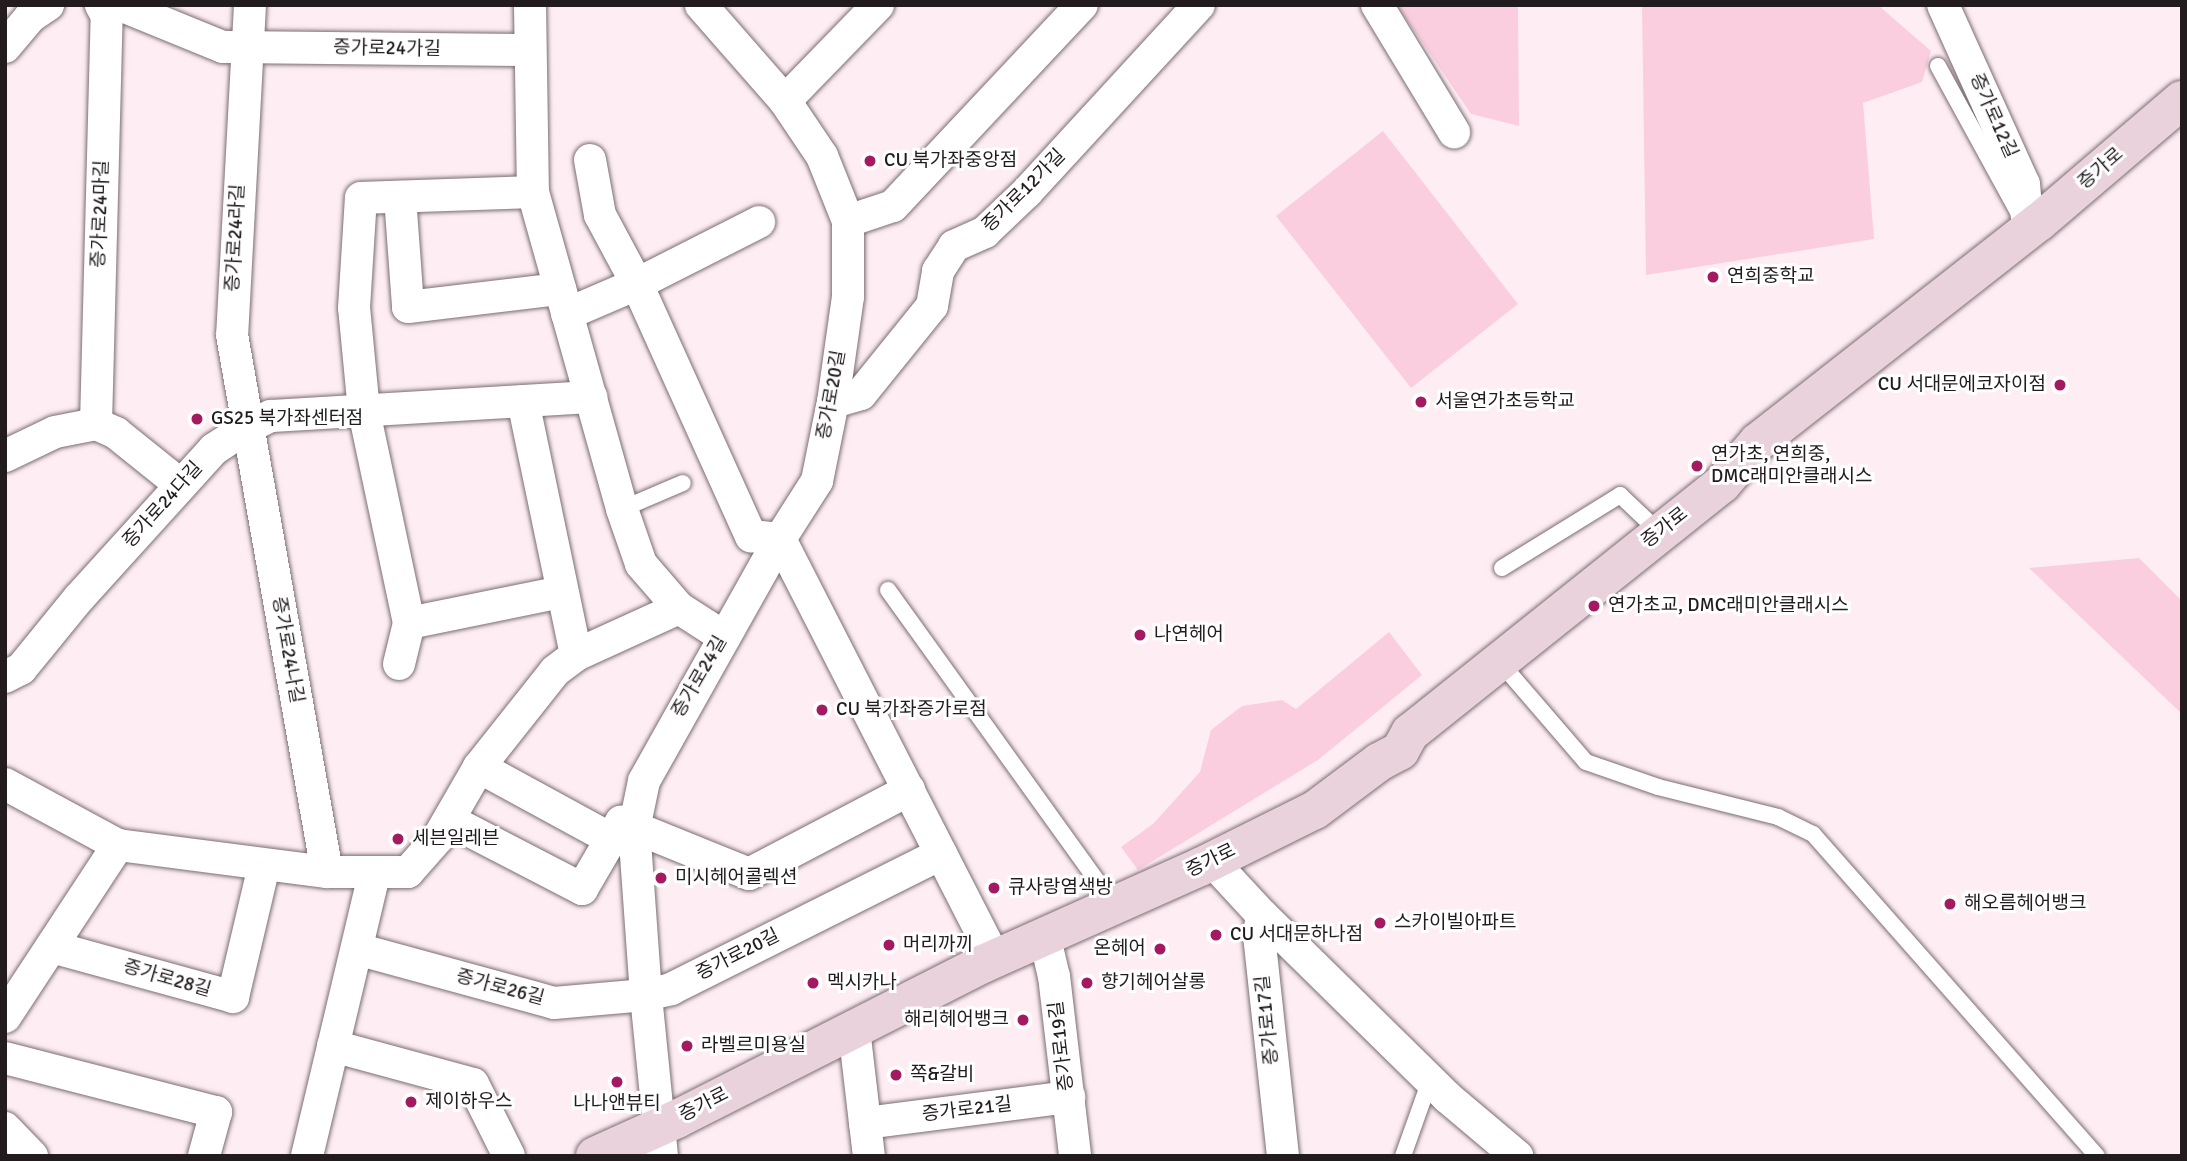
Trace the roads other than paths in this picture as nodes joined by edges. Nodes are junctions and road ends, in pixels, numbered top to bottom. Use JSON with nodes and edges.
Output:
{"nodes":[{"id":1,"x":48,"y":5,"type":"edge"},
{"id":2,"x":101,"y":5,"type":"edge"},
{"id":3,"x":120,"y":5,"type":"edge"},
{"id":4,"x":250,"y":5,"type":"edge"},
{"id":5,"x":530,"y":5,"type":"edge"},
{"id":6,"x":701,"y":5,"type":"edge"},
{"id":7,"x":878,"y":5,"type":"edge"},
{"id":8,"x":1083,"y":5,"type":"edge"},
{"id":9,"x":1199,"y":5,"type":"edge"},
{"id":10,"x":1377,"y":5,"type":"edge"},
{"id":11,"x":1943,"y":5,"type":"edge"},
{"id":12,"x":5,"y":47,"type":"edge"},
{"id":13,"x":245,"y":47,"type":"junction"},
{"id":14,"x":529,"y":50,"type":"junction"},
{"id":15,"x":1938,"y":66,"type":"dead end"},
{"id":16,"x":2182,"y":100,"type":"edge"},
{"id":17,"x":785,"y":101,"type":"junction"},
{"id":18,"x":1454,"y":132,"type":"dead end"},
{"id":19,"x":590,"y":160,"type":"dead end"},
{"id":20,"x":533,"y":192,"type":"junction"},
{"id":21,"x":400,"y":197,"type":"junction"},
{"id":22,"x":848,"y":221,"type":"junction"},
{"id":23,"x":759,"y":222,"type":"dead end"},
{"id":24,"x":2028,"y":230,"type":"junction"},
{"id":25,"x":637,"y":284,"type":"junction"},
{"id":26,"x":564,"y":302,"type":"junction"},
{"id":27,"x":591,"y":397,"type":"junction"},
{"id":28,"x":523,"y":401,"type":"junction"},
{"id":29,"x":833,"y":402,"type":"junction"},
{"id":30,"x":364,"y":411,"type":"junction"},
{"id":31,"x":96,"y":424,"type":"junction"},
{"id":32,"x":246,"y":428,"type":"junction"},
{"id":33,"x":5,"y":456,"type":"edge"},
{"id":34,"x":683,"y":483,"type":"dead end"},
{"id":35,"x":181,"y":485,"type":"junction"},
{"id":36,"x":622,"y":509,"type":"junction"},
{"id":37,"x":1659,"y":532,"type":"junction"},
{"id":38,"x":780,"y":539,"type":"junction"},
{"id":39,"x":1502,"y":568,"type":"dead end"},
{"id":40,"x":888,"y":590,"type":"dead end"},
{"id":41,"x":561,"y":592,"type":"junction"},
{"id":42,"x":678,"y":608,"type":"junction"},
{"id":43,"x":409,"y":623,"type":"junction"},
{"id":44,"x":724,"y":638,"type":"junction"},
{"id":45,"x":576,"y":655,"type":"junction"},
{"id":46,"x":1499,"y":661,"type":"junction"},
{"id":47,"x":399,"y":664,"type":"dead end"},
{"id":48,"x":5,"y":677,"type":"edge"},
{"id":49,"x":479,"y":767,"type":"junction"},
{"id":50,"x":909,"y":790,"type":"junction"},
{"id":51,"x":9,"y":791,"type":"edge"},
{"id":52,"x":449,"y":820,"type":"junction"},
{"id":53,"x":623,"y":834,"type":"junction"},
{"id":54,"x":118,"y":845,"type":"junction"},
{"id":55,"x":941,"y":854,"type":"junction"},
{"id":56,"x":1212,"y":861,"type":"junction"},
{"id":57,"x":264,"y":866,"type":"junction"},
{"id":58,"x":327,"y":872,"type":"junction"},
{"id":59,"x":374,"y":874,"type":"junction"},
{"id":60,"x":1115,"y":905,"type":"junction"},
{"id":61,"x":1262,"y":915,"type":"junction"},
{"id":62,"x":1045,"y":938,"type":"junction"},
{"id":63,"x":52,"y":947,"type":"junction"},
{"id":64,"x":356,"y":948,"type":"junction"},
{"id":65,"x":995,"y":959,"type":"junction"},
{"id":66,"x":646,"y":995,"type":"junction"},
{"id":67,"x":5,"y":1017,"type":"edge"},
{"id":68,"x":854,"y":1029,"type":"junction"},
{"id":69,"x":333,"y":1046,"type":"junction"},
{"id":70,"x":5,"y":1058,"type":"edge"},
{"id":71,"x":1430,"y":1080,"type":"junction"},
{"id":72,"x":1069,"y":1097,"type":"junction"},
{"id":73,"x":865,"y":1122,"type":"junction"},
{"id":74,"x":5,"y":1128,"type":"edge"},
{"id":75,"x":661,"y":1141,"type":"edge"},
{"id":76,"x":1514,"y":1155,"type":"edge"},
{"id":77,"x":32,"y":1156,"type":"edge"},
{"id":78,"x":204,"y":1156,"type":"edge"},
{"id":79,"x":307,"y":1156,"type":"edge"},
{"id":80,"x":509,"y":1156,"type":"edge"},
{"id":81,"x":595,"y":1156,"type":"edge"},
{"id":82,"x":869,"y":1156,"type":"edge"},
{"id":83,"x":1075,"y":1156,"type":"edge"},
{"id":84,"x":1283,"y":1156,"type":"edge"},
{"id":85,"x":1403,"y":1156,"type":"edge"},
{"id":86,"x":2097,"y":1156,"type":"edge"}],
"edges":[{"from":1,"to":12,"type":"street"},
{"from":2,"to":31,"type":"street","name":"증가로24마길"},
{"from":3,"to":13,"type":"street"},
{"from":4,"to":13,"type":"street","name":"증가로24라길"},
{"from":5,"to":14,"type":"street"},
{"from":6,"to":17,"type":"street","name":"증가로20길"},
{"from":7,"to":17,"type":"street"},
{"from":8,"to":22,"type":"street"},
{"from":9,"to":29,"type":"street","name":"증가로12가길"},
{"from":10,"to":18,"type":"street"},
{"from":11,"to":24,"type":"street","name":"증가로12길"},
{"from":13,"to":14,"type":"street","name":"증가로24가길"},
{"from":13,"to":32,"type":"street","name":"증가로24라길"},
{"from":14,"to":20,"type":"street"},
{"from":15,"to":24,"type":"lane"},
{"from":16,"to":24,"type":"main road","name":"증가로"},
{"from":17,"to":22,"type":"street","name":"증가로20길"},
{"from":19,"to":25,"type":"street"},
{"from":20,"to":21,"type":"street"},
{"from":20,"to":26,"type":"street"},
{"from":21,"to":26,"type":"street"},
{"from":21,"to":30,"type":"street"},
{"from":22,"to":29,"type":"street","name":"증가로20길"},
{"from":23,"to":25,"type":"street"},
{"from":24,"to":37,"type":"main road","name":"증가로"},
{"from":25,"to":26,"type":"street"},
{"from":25,"to":38,"type":"street"},
{"from":26,"to":27,"type":"street"},
{"from":27,"to":28,"type":"street","name":"증가로24다길"},
{"from":27,"to":36,"type":"street"},
{"from":28,"to":30,"type":"street","name":"증가로24다길"},
{"from":28,"to":41,"type":"street"},
{"from":29,"to":38,"type":"street","name":"증가로20길"},
{"from":30,"to":32,"type":"street","name":"증가로24다길"},
{"from":30,"to":43,"type":"street"},
{"from":31,"to":33,"type":"street"},
{"from":31,"to":35,"type":"street"},
{"from":32,"to":35,"type":"street","name":"증가로24다길"},
{"from":32,"to":58,"type":"street","name":"증가로24나길"},
{"from":34,"to":36,"type":"lane"},
{"from":35,"to":48,"type":"street","name":"증가로24다길"},
{"from":36,"to":42,"type":"street"},
{"from":37,"to":39,"type":"lane"},
{"from":37,"to":46,"type":"main road","name":"증가로"},
{"from":38,"to":44,"type":"street","name":"증가로24길"},
{"from":38,"to":50,"type":"street"},
{"from":40,"to":60,"type":"lane"},
{"from":41,"to":43,"type":"street"},
{"from":41,"to":45,"type":"street"},
{"from":42,"to":44,"type":"street"},
{"from":42,"to":45,"type":"street"},
{"from":43,"to":47,"type":"street"},
{"from":44,"to":53,"type":"street","name":"증가로24길"},
{"from":45,"to":49,"type":"street"},
{"from":46,"to":56,"type":"main road","name":"증가로"},
{"from":46,"to":86,"type":"lane"},
{"from":49,"to":52,"type":"street"},
{"from":49,"to":53,"type":"street"},
{"from":50,"to":53,"type":"street"},
{"from":50,"to":55,"type":"street"},
{"from":51,"to":54,"type":"street"},
{"from":52,"to":53,"type":"street"},
{"from":52,"to":59,"type":"street"},
{"from":53,"to":66,"type":"street","name":"증가로24길"},
{"from":54,"to":57,"type":"street"},
{"from":54,"to":63,"type":"street"},
{"from":55,"to":65,"type":"street"},
{"from":55,"to":66,"type":"street","name":"증가로20길"},
{"from":56,"to":60,"type":"main road","name":"증가로"},
{"from":56,"to":61,"type":"street"},
{"from":57,"to":58,"type":"street"},
{"from":57,"to":63,"type":"street","name":"증가로28길"},
{"from":58,"to":59,"type":"street"},
{"from":59,"to":64,"type":"street"},
{"from":60,"to":62,"type":"main road","name":"증가로"},
{"from":61,"to":71,"type":"street"},
{"from":61,"to":84,"type":"street","name":"증가로17길"},
{"from":62,"to":65,"type":"main road","name":"증가로"},
{"from":62,"to":72,"type":"street","name":"증가로19길"},
{"from":63,"to":67,"type":"street"},
{"from":64,"to":66,"type":"street","name":"증가로26길"},
{"from":64,"to":69,"type":"street"},
{"from":65,"to":68,"type":"main road","name":"증가로"},
{"from":66,"to":75,"type":"street","name":"증가로24길"},
{"from":68,"to":73,"type":"street"},
{"from":68,"to":75,"type":"main road","name":"증가로"},
{"from":69,"to":79,"type":"street"},
{"from":69,"to":80,"type":"street"},
{"from":70,"to":78,"type":"street"},
{"from":71,"to":76,"type":"street"},
{"from":71,"to":85,"type":"lane"},
{"from":72,"to":73,"type":"street","name":"증가로21길"},
{"from":72,"to":83,"type":"street","name":"증가로19길"},
{"from":73,"to":82,"type":"street"},
{"from":74,"to":77,"type":"street"},
{"from":75,"to":81,"type":"main road","name":"증가로"}]}
